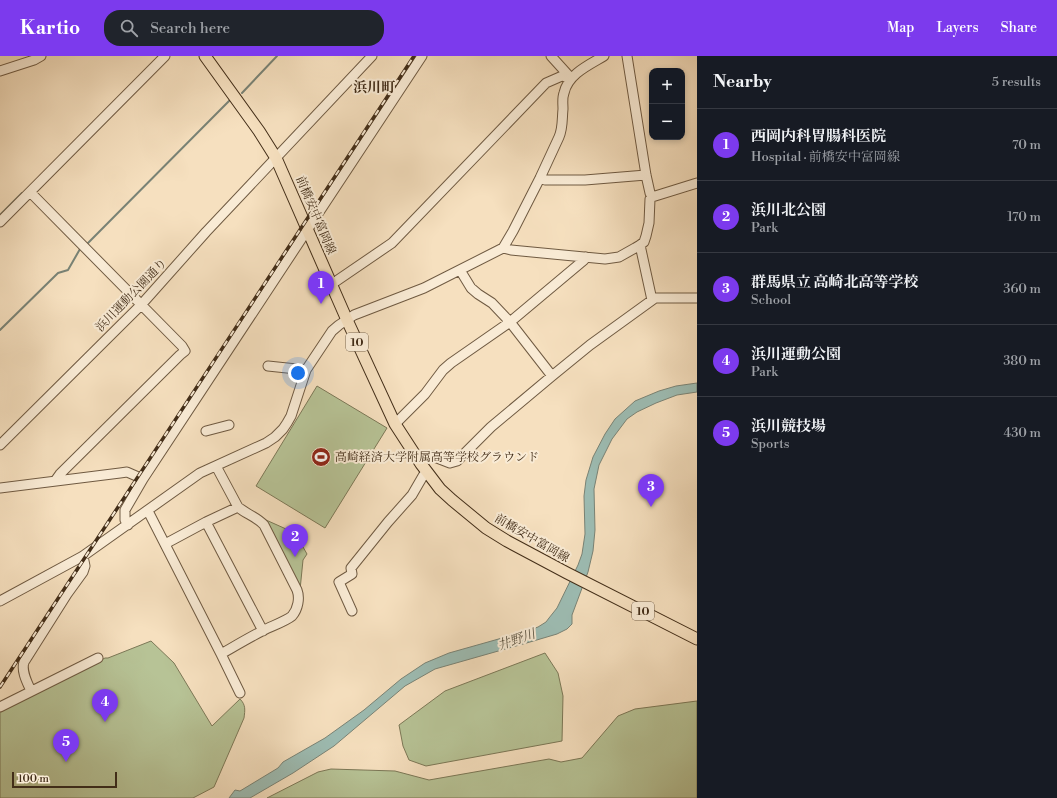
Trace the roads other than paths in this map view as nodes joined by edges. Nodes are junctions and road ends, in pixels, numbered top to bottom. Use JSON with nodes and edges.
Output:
{"nodes":[{"id":1,"x":41,"y":56,"type":"edge"},
{"id":2,"x":165,"y":56,"type":"edge"},
{"id":3,"x":205,"y":56,"type":"edge"},
{"id":4,"x":372,"y":56,"type":"edge"},
{"id":5,"x":422,"y":56,"type":"edge"},
{"id":6,"x":551,"y":56,"type":"edge"},
{"id":7,"x":604,"y":56,"type":"edge"},
{"id":8,"x":627,"y":56,"type":"edge"},
{"id":9,"x":0,"y":71,"type":"edge"},
{"id":10,"x":571,"y":78,"type":"junction"},
{"id":11,"x":276,"y":158,"type":"junction"},
{"id":12,"x":646,"y":175,"type":"junction"},
{"id":13,"x":540,"y":178,"type":"junction"},
{"id":14,"x":697,"y":183,"type":"edge"},
{"id":15,"x":30,"y":192,"type":"junction"},
{"id":16,"x":652,"y":197,"type":"junction"},
{"id":17,"x":0,"y":222,"type":"edge"},
{"id":18,"x":308,"y":229,"type":"junction"},
{"id":19,"x":640,"y":245,"type":"junction"},
{"id":20,"x":503,"y":248,"type":"junction"},
{"id":21,"x":586,"y":257,"type":"junction"},
{"id":22,"x":460,"y":270,"type":"junction"},
{"id":23,"x":332,"y":284,"type":"junction"},
{"id":24,"x":697,"y":298,"type":"edge"},
{"id":25,"x":652,"y":300,"type":"junction"},
{"id":26,"x":141,"y":305,"type":"junction"},
{"id":27,"x":347,"y":320,"type":"junction"},
{"id":28,"x":510,"y":322,"type":"junction"},
{"id":29,"x":268,"y":366,"type":"dead end"},
{"id":30,"x":306,"y":370,"type":"junction"},
{"id":31,"x":552,"y":376,"type":"junction"},
{"id":32,"x":395,"y":424,"type":"junction"},
{"id":33,"x":229,"y":425,"type":"dead end"},
{"id":34,"x":206,"y":431,"type":"dead end"},
{"id":35,"x":0,"y":445,"type":"edge"},
{"id":36,"x":216,"y":466,"type":"junction"},
{"id":37,"x":424,"y":468,"type":"junction"},
{"id":38,"x":143,"y":479,"type":"junction"},
{"id":39,"x":55,"y":481,"type":"junction"},
{"id":40,"x":0,"y":488,"type":"edge"},
{"id":41,"x":238,"y":507,"type":"junction"},
{"id":42,"x":148,"y":511,"type":"junction"},
{"id":43,"x":206,"y":522,"type":"junction"},
{"id":44,"x":128,"y":525,"type":"junction"},
{"id":45,"x":165,"y":544,"type":"junction"},
{"id":46,"x":84,"y":556,"type":"junction"},
{"id":47,"x":0,"y":601,"type":"edge"},
{"id":48,"x":352,"y":611,"type":"dead end"},
{"id":49,"x":263,"y":631,"type":"junction"},
{"id":50,"x":697,"y":639,"type":"edge"},
{"id":51,"x":221,"y":654,"type":"junction"},
{"id":52,"x":98,"y":658,"type":"dead end"},
{"id":53,"x":31,"y":691,"type":"junction"},
{"id":54,"x":240,"y":693,"type":"dead end"},
{"id":55,"x":1,"y":705,"type":"edge"}],
"edges":[{"from":1,"to":9,"type":"street"},
{"from":2,"to":15,"type":"street"},
{"from":3,"to":11,"type":"main road","name":"前橋安中富岡線","number":"10"},
{"from":4,"to":11,"type":"street","name":"浜川運動公園通り"},
{"from":5,"to":18,"type":"street"},
{"from":6,"to":10,"type":"street"},
{"from":7,"to":10,"type":"street"},
{"from":8,"to":12,"type":"street"},
{"from":10,"to":13,"type":"street"},
{"from":10,"to":23,"type":"street"},
{"from":11,"to":18,"type":"main road","name":"前橋安中富岡線","number":"10"},
{"from":11,"to":26,"type":"street","name":"浜川運動公園通り"},
{"from":12,"to":13,"type":"street"},
{"from":12,"to":16,"type":"street"},
{"from":13,"to":20,"type":"street"},
{"from":14,"to":16,"type":"street"},
{"from":15,"to":17,"type":"street"},
{"from":15,"to":26,"type":"street"},
{"from":16,"to":19,"type":"street"},
{"from":18,"to":23,"type":"main road","name":"前橋安中富岡線","number":"10"},
{"from":18,"to":38,"type":"street"},
{"from":19,"to":21,"type":"street"},
{"from":19,"to":25,"type":"street"},
{"from":20,"to":21,"type":"street"},
{"from":20,"to":22,"type":"street"},
{"from":21,"to":28,"type":"street"},
{"from":22,"to":27,"type":"street"},
{"from":22,"to":28,"type":"street"},
{"from":23,"to":27,"type":"main road","name":"前橋安中富岡線","number":"10"},
{"from":24,"to":25,"type":"street"},
{"from":25,"to":31,"type":"street"},
{"from":26,"to":35,"type":"street","name":"浜川運動公園通り"},
{"from":26,"to":39,"type":"street"},
{"from":27,"to":30,"type":"street"},
{"from":27,"to":32,"type":"main road","name":"前橋安中富岡線","number":"10"},
{"from":28,"to":31,"type":"street"},
{"from":28,"to":32,"type":"street"},
{"from":29,"to":30,"type":"street"},
{"from":30,"to":36,"type":"street"},
{"from":31,"to":37,"type":"street"},
{"from":32,"to":37,"type":"main road","name":"前橋安中富岡線","number":"10"},
{"from":33,"to":34,"type":"street"},
{"from":36,"to":41,"type":"street"},
{"from":36,"to":42,"type":"street"},
{"from":37,"to":48,"type":"street"},
{"from":37,"to":50,"type":"main road","name":"前橋安中富岡線","number":"10"},
{"from":38,"to":39,"type":"street"},
{"from":38,"to":44,"type":"street"},
{"from":39,"to":40,"type":"street"},
{"from":41,"to":43,"type":"street"},
{"from":41,"to":49,"type":"street"},
{"from":42,"to":44,"type":"street"},
{"from":42,"to":45,"type":"street"},
{"from":43,"to":45,"type":"street"},
{"from":43,"to":49,"type":"street"},
{"from":44,"to":46,"type":"street"},
{"from":45,"to":51,"type":"street"},
{"from":46,"to":47,"type":"street"},
{"from":46,"to":53,"type":"street"},
{"from":49,"to":51,"type":"street"},
{"from":51,"to":54,"type":"street"},
{"from":52,"to":53,"type":"street"},
{"from":53,"to":55,"type":"street"}]}
